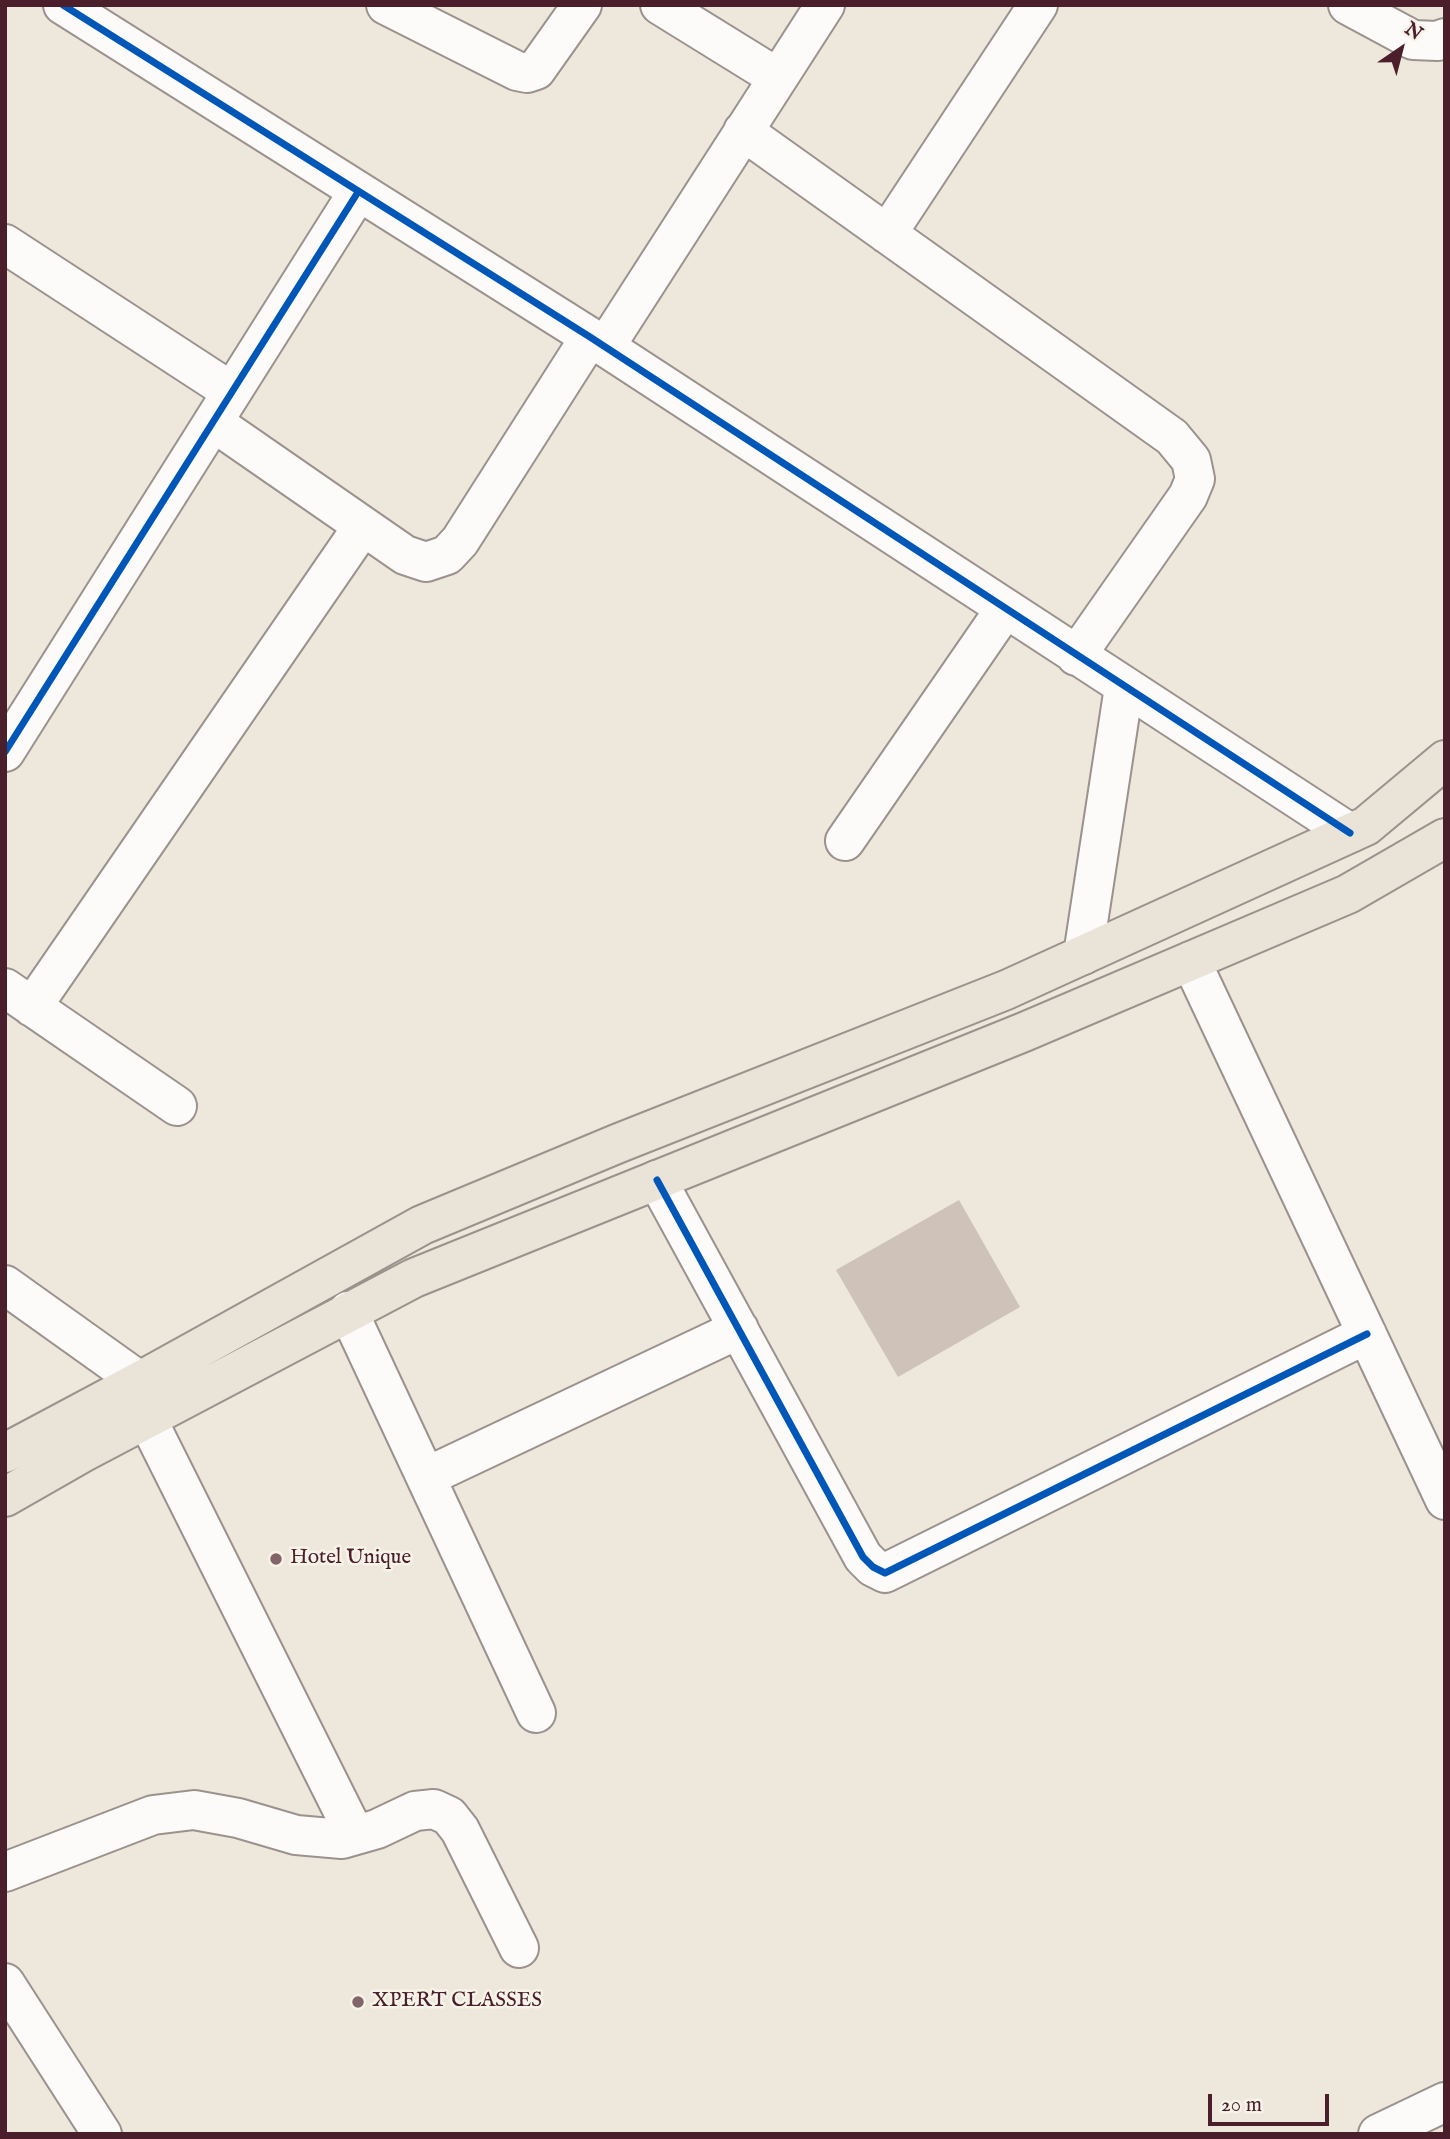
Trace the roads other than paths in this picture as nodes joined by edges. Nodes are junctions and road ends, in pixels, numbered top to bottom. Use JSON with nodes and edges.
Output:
{"nodes":[{"id":1,"x":63,"y":5,"type":"edge"},
{"id":2,"x":386,"y":5,"type":"edge"},
{"id":3,"x":582,"y":5,"type":"edge"},
{"id":4,"x":660,"y":5,"type":"edge"},
{"id":5,"x":825,"y":5,"type":"edge"},
{"id":6,"x":1038,"y":5,"type":"edge"},
{"id":7,"x":1348,"y":5,"type":"edge"},
{"id":8,"x":1445,"y":38,"type":"edge"},
{"id":9,"x":778,"y":78,"type":"junction"},
{"id":10,"x":743,"y":131,"type":"junction"},
{"id":11,"x":358,"y":192,"type":"junction"},
{"id":12,"x":887,"y":234,"type":"junction"},
{"id":13,"x":7,"y":249,"type":"edge"},
{"id":14,"x":597,"y":342,"type":"junction"},
{"id":15,"x":223,"y":407,"type":"junction"},
{"id":16,"x":363,"y":526,"type":"junction"},
{"id":17,"x":1005,"y":609,"type":"junction"},
{"id":18,"x":1076,"y":656,"type":"junction"},
{"id":19,"x":1125,"y":687,"type":"junction"},
{"id":20,"x":5,"y":752,"type":"edge"},
{"id":21,"x":1445,"y":760,"type":"edge"},
{"id":22,"x":1445,"y":781,"type":"edge"},
{"id":23,"x":1358,"y":830,"type":"junction"},
{"id":24,"x":1445,"y":838,"type":"edge"},
{"id":25,"x":845,"y":842,"type":"dead end"},
{"id":26,"x":1083,"y":955,"type":"junction"},
{"id":27,"x":1191,"y":961,"type":"junction"},
{"id":28,"x":19,"y":998,"type":"edge"},
{"id":29,"x":177,"y":1106,"type":"dead end"},
{"id":30,"x":657,"y":1180,"type":"junction"},
{"id":31,"x":5,"y":1285,"type":"edge"},
{"id":32,"x":348,"y":1311,"type":"junction"},
{"id":33,"x":738,"y":1329,"type":"junction"},
{"id":34,"x":1367,"y":1334,"type":"junction"},
{"id":35,"x":140,"y":1381,"type":"junction"},
{"id":36,"x":160,"y":1412,"type":"junction"},
{"id":37,"x":5,"y":1453,"type":"edge"},
{"id":38,"x":426,"y":1477,"type":"junction"},
{"id":39,"x":5,"y":1497,"type":"edge"},
{"id":40,"x":1445,"y":1500,"type":"edge"},
{"id":41,"x":536,"y":1713,"type":"dead end"},
{"id":42,"x":355,"y":1835,"type":"junction"},
{"id":43,"x":5,"y":1872,"type":"edge"},
{"id":44,"x":519,"y":1948,"type":"dead end"},
{"id":45,"x":5,"y":1983,"type":"edge"},
{"id":46,"x":1445,"y":2102,"type":"edge"},
{"id":47,"x":102,"y":2134,"type":"edge"},
{"id":48,"x":1378,"y":2134,"type":"edge"}],
"edges":[{"from":1,"to":11,"type":"street"},
{"from":2,"to":3,"type":"street"},
{"from":4,"to":9,"type":"street"},
{"from":5,"to":9,"type":"street"},
{"from":6,"to":12,"type":"street"},
{"from":7,"to":8,"type":"street"},
{"from":9,"to":10,"type":"street"},
{"from":10,"to":12,"type":"street"},
{"from":10,"to":14,"type":"street"},
{"from":11,"to":14,"type":"street"},
{"from":11,"to":15,"type":"street"},
{"from":12,"to":18,"type":"street"},
{"from":13,"to":15,"type":"street"},
{"from":14,"to":16,"type":"street"},
{"from":14,"to":17,"type":"street"},
{"from":15,"to":16,"type":"street"},
{"from":15,"to":20,"type":"street"},
{"from":16,"to":28,"type":"street"},
{"from":17,"to":18,"type":"street"},
{"from":17,"to":25,"type":"street"},
{"from":18,"to":19,"type":"street"},
{"from":19,"to":23,"type":"street"},
{"from":19,"to":26,"type":"street"},
{"from":21,"to":23,"type":"main road"},
{"from":22,"to":23,"type":"main road"},
{"from":23,"to":26,"type":"main road"},
{"from":24,"to":27,"type":"main road"},
{"from":26,"to":35,"type":"main road"},
{"from":27,"to":30,"type":"main road"},
{"from":27,"to":34,"type":"street"},
{"from":28,"to":29,"type":"street"},
{"from":30,"to":32,"type":"main road"},
{"from":30,"to":33,"type":"street"},
{"from":31,"to":35,"type":"street"},
{"from":32,"to":36,"type":"main road"},
{"from":32,"to":38,"type":"street"},
{"from":33,"to":34,"type":"street"},
{"from":33,"to":38,"type":"street"},
{"from":34,"to":40,"type":"street"},
{"from":35,"to":36,"type":"street"},
{"from":35,"to":37,"type":"main road"},
{"from":36,"to":39,"type":"main road"},
{"from":36,"to":42,"type":"street"},
{"from":38,"to":41,"type":"street"},
{"from":42,"to":43,"type":"street"},
{"from":42,"to":44,"type":"street"},
{"from":45,"to":47,"type":"street"},
{"from":46,"to":48,"type":"street"}]}
